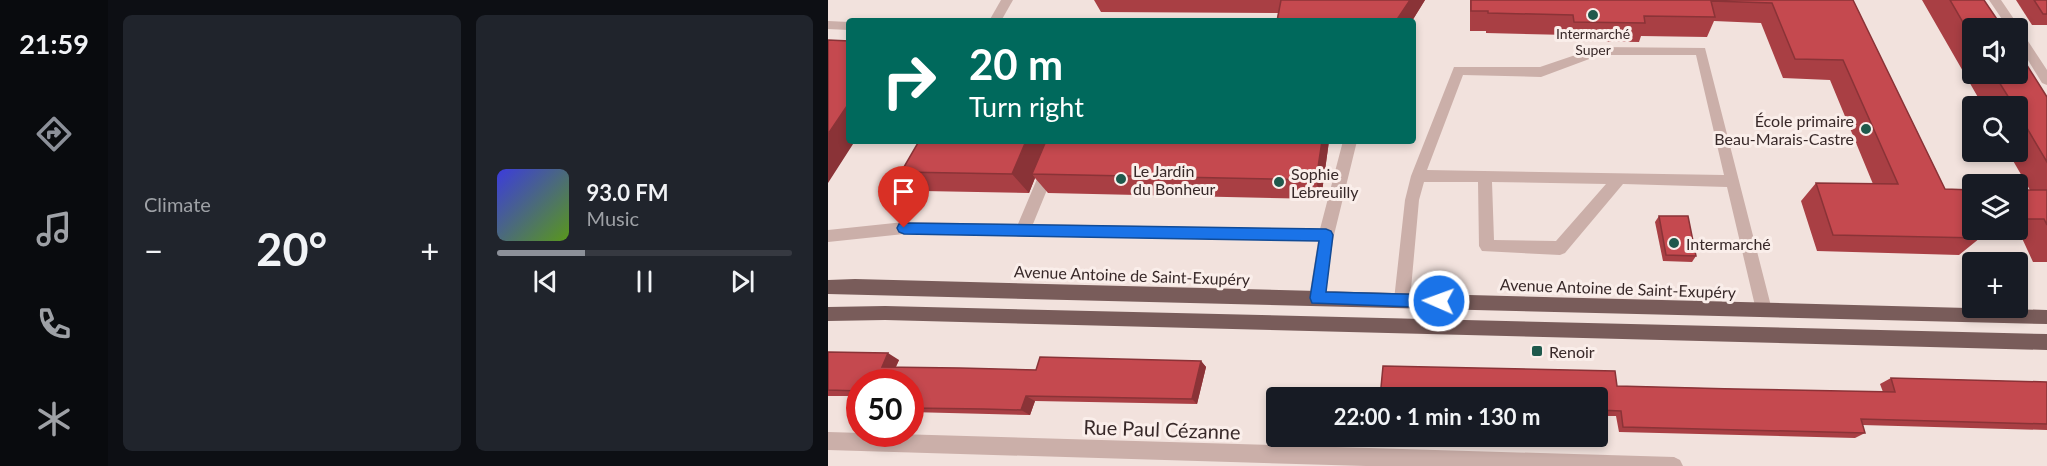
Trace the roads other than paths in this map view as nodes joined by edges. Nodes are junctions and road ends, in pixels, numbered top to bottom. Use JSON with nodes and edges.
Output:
{"nodes":[{"id":1,"x":1007,"y":0,"type":"edge"},
{"id":2,"x":1995,"y":0,"type":"edge"},
{"id":3,"x":998,"y":18,"type":"edge"},
{"id":4,"x":2007,"y":18,"type":"edge"},
{"id":5,"x":828,"y":25,"type":"edge"},
{"id":6,"x":846,"y":26,"type":"edge"},
{"id":7,"x":2028,"y":50,"type":"edge"},
{"id":8,"x":2047,"y":80,"type":"edge"},
{"id":9,"x":1059,"y":144,"type":"edge"},
{"id":10,"x":1349,"y":144,"type":"edge"},
{"id":11,"x":1418,"y":176,"type":"junction"},
{"id":12,"x":1485,"y":177,"type":"junction"},
{"id":13,"x":1619,"y":178,"type":"junction"},
{"id":14,"x":1733,"y":181,"type":"junction"},
{"id":15,"x":1023,"y":230,"type":"junction"},
{"id":16,"x":1326,"y":235,"type":"junction"},
{"id":17,"x":828,"y":236,"type":"edge"},
{"id":18,"x":828,"y":287,"type":"edge"},
{"id":19,"x":1317,"y":298,"type":"junction"},
{"id":20,"x":1402,"y":300,"type":"junction"},
{"id":21,"x":1764,"y":310,"type":"junction"},
{"id":22,"x":828,"y":314,"type":"edge"},
{"id":23,"x":2047,"y":317,"type":"edge"},
{"id":24,"x":2047,"y":342,"type":"edge"},
{"id":25,"x":828,"y":441,"type":"edge"},
{"id":26,"x":1285,"y":460,"type":"edge"},
{"id":27,"x":1674,"y":466,"type":"edge"}],
"edges":[{"from":1,"to":3,"type":"street"},
{"from":2,"to":4,"type":"street"},
{"from":5,"to":6,"type":"street"},
{"from":7,"to":8,"type":"street"},
{"from":9,"to":15,"type":"street"},
{"from":10,"to":16,"type":"street"},
{"from":11,"to":12,"type":"street"},
{"from":11,"to":14,"type":"street"},
{"from":11,"to":20,"type":"street"},
{"from":12,"to":13,"type":"street"},
{"from":12,"to":13,"type":"street"},
{"from":13,"to":14,"type":"street"},
{"from":14,"to":21,"type":"street"},
{"from":15,"to":16,"type":"street"},
{"from":15,"to":17,"type":"street"},
{"from":16,"to":19,"type":"street"},
{"from":18,"to":19,"type":"main road","name":"Avenue Antoine de Saint-Exupéry"},
{"from":19,"to":20,"type":"main road","name":"Avenue Antoine de Saint-Exupéry"},
{"from":20,"to":21,"type":"main road","name":"Avenue Antoine de Saint-Exupéry"},
{"from":21,"to":23,"type":"main road","name":"Avenue Antoine de Saint-Exupéry"},
{"from":22,"to":24,"type":"main road"},
{"from":25,"to":26,"type":"street","name":"Rue Paul Cézanne"},
{"from":26,"to":27,"type":"street","name":"Rue Paul Cézanne"}]}
